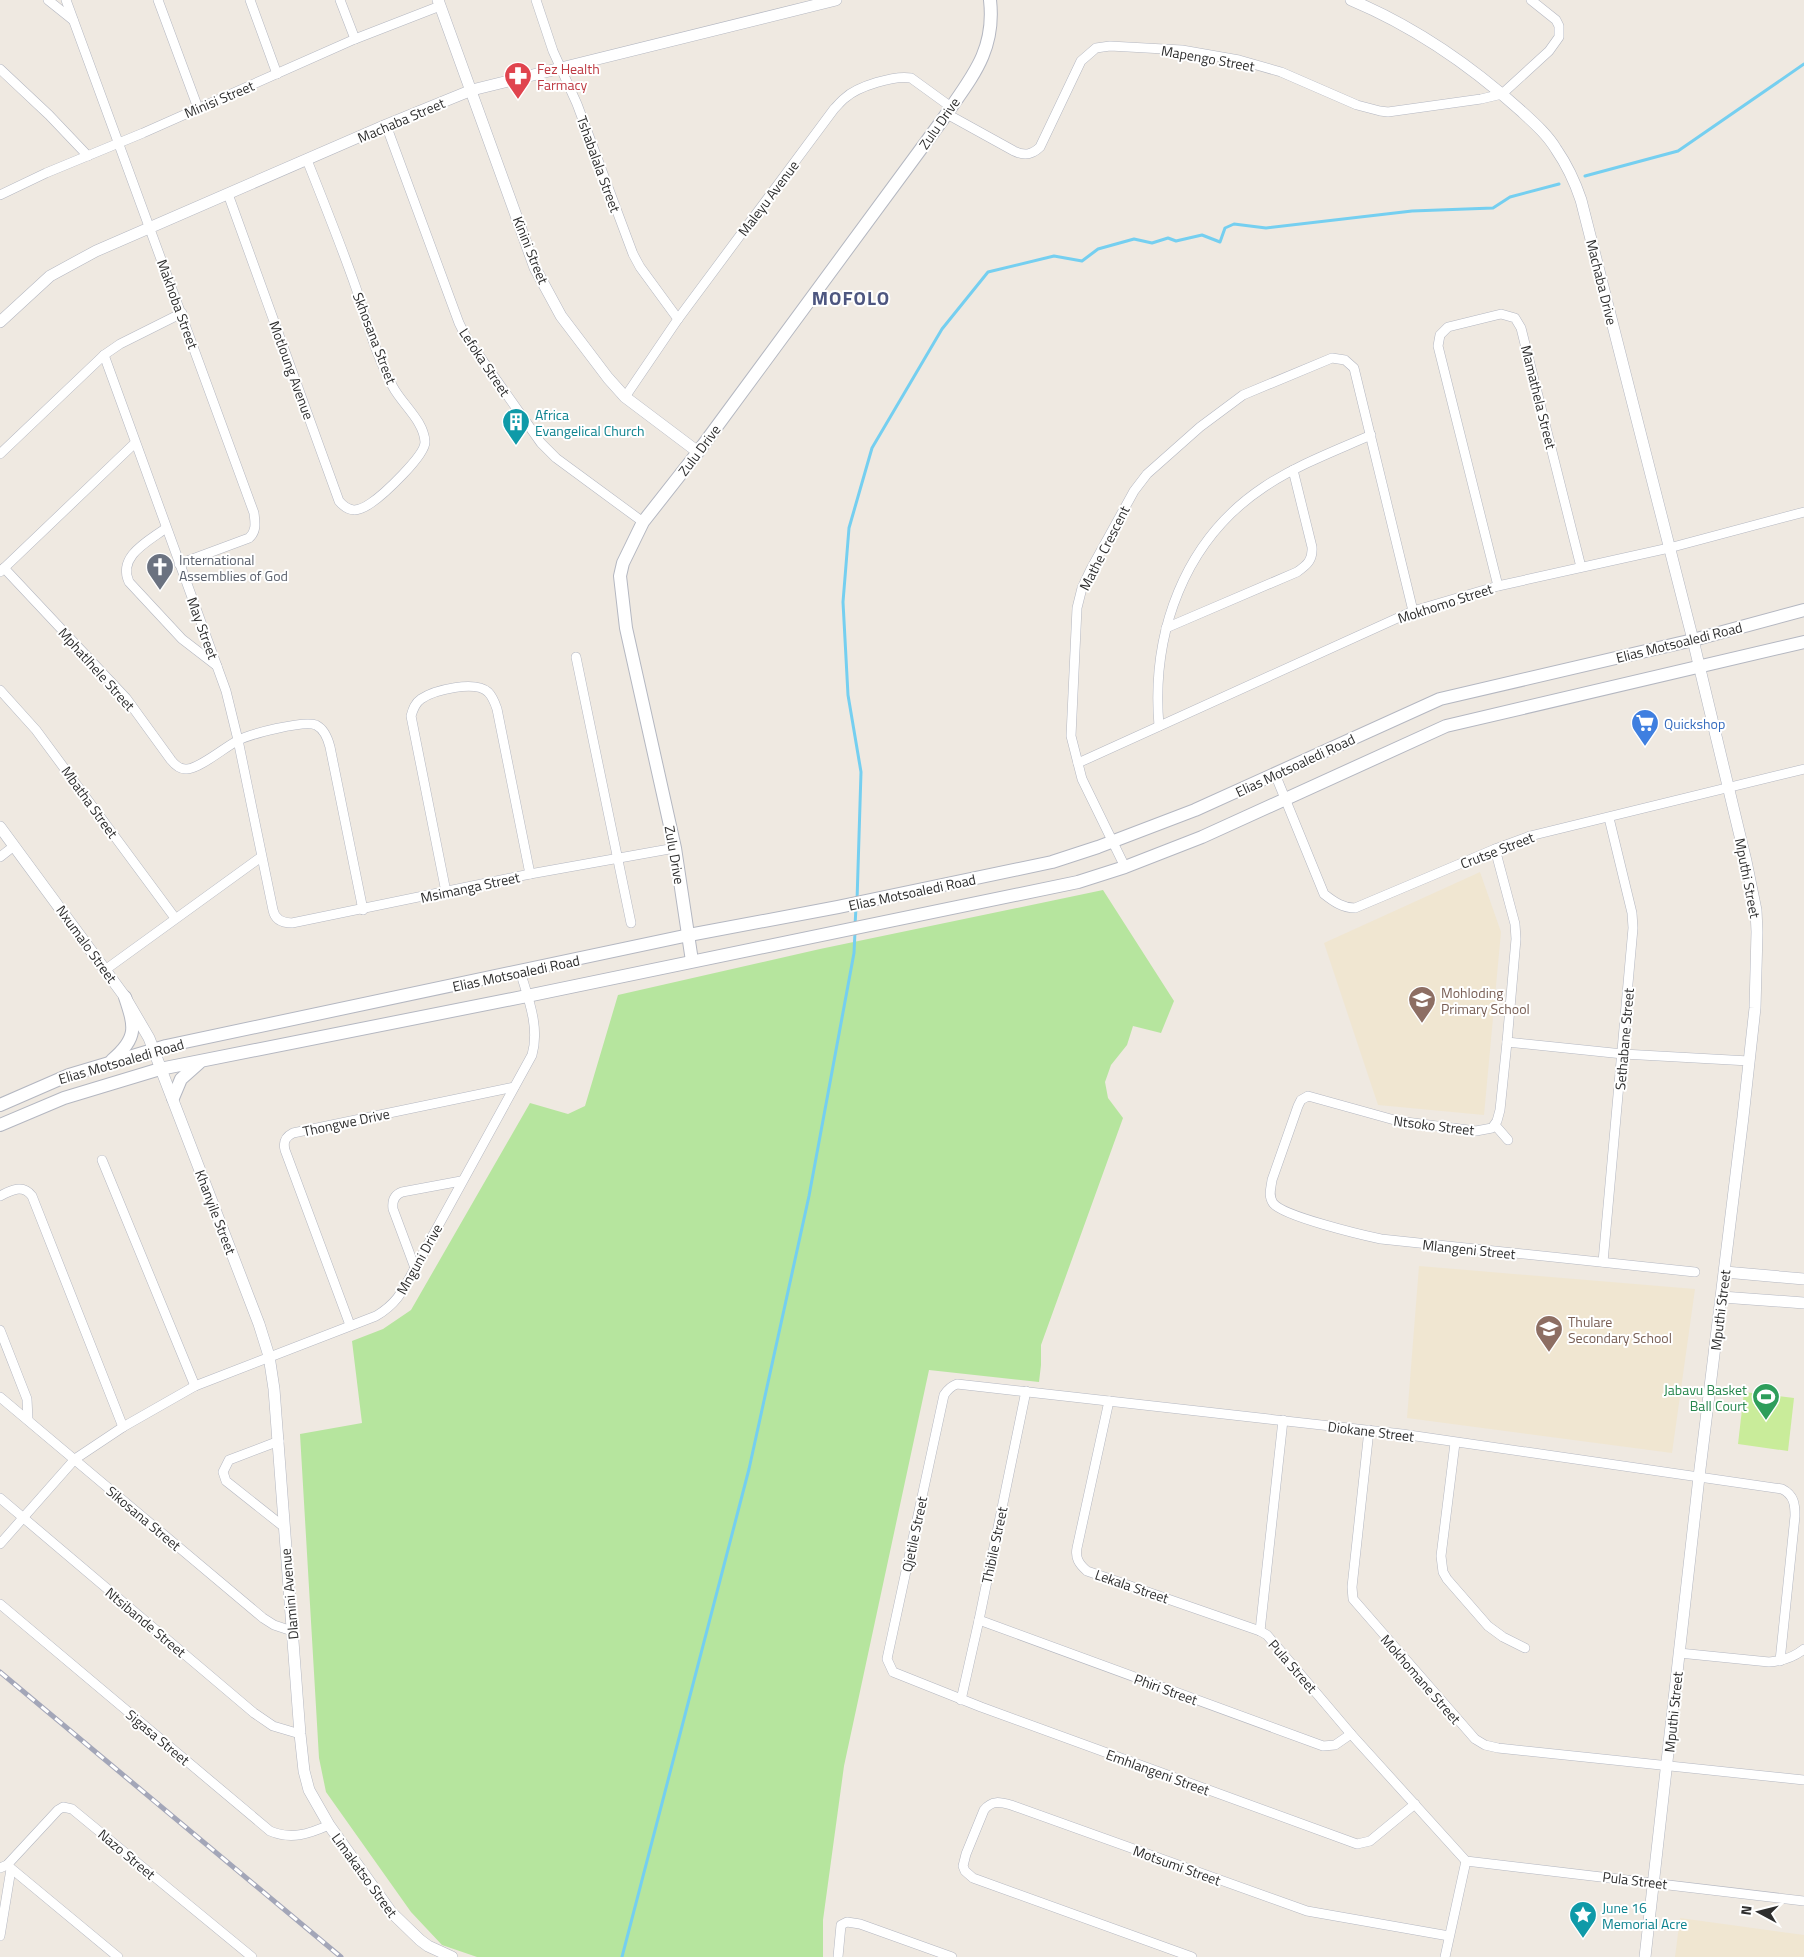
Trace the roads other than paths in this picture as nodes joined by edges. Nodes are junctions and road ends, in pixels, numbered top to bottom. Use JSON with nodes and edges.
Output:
{"nodes":[{"id":1,"x":48,"y":0,"type":"edge"},
{"id":2,"x":66,"y":0,"type":"edge"},
{"id":3,"x":158,"y":0,"type":"edge"},
{"id":4,"x":250,"y":0,"type":"edge"},
{"id":5,"x":340,"y":0,"type":"edge"},
{"id":6,"x":536,"y":0,"type":"edge"},
{"id":7,"x":836,"y":0,"type":"edge"},
{"id":8,"x":990,"y":0,"type":"edge"},
{"id":9,"x":1351,"y":0,"type":"edge"},
{"id":10,"x":1531,"y":0,"type":"edge"},
{"id":11,"x":439,"y":3,"type":"edge"},
{"id":12,"x":74,"y":20,"type":"junction"},
{"id":13,"x":355,"y":39,"type":"junction"},
{"id":14,"x":562,"y":68,"type":"junction"},
{"id":15,"x":0,"y":69,"type":"edge"},
{"id":16,"x":277,"y":74,"type":"junction"},
{"id":17,"x":472,"y":90,"type":"junction"},
{"id":18,"x":1502,"y":94,"type":"junction"},
{"id":19,"x":198,"y":108,"type":"junction"},
{"id":20,"x":949,"y":110,"type":"junction"},
{"id":21,"x":386,"y":125,"type":"junction"},
{"id":22,"x":118,"y":143,"type":"junction"},
{"id":23,"x":88,"y":156,"type":"junction"},
{"id":24,"x":307,"y":160,"type":"junction"},
{"id":25,"x":1,"y":192,"type":"edge"},
{"id":26,"x":228,"y":194,"type":"junction"},
{"id":27,"x":149,"y":227,"type":"junction"},
{"id":28,"x":182,"y":313,"type":"junction"},
{"id":29,"x":678,"y":319,"type":"junction"},
{"id":30,"x":0,"y":322,"type":"edge"},
{"id":31,"x":104,"y":355,"type":"junction"},
{"id":32,"x":625,"y":397,"type":"junction"},
{"id":33,"x":1370,"y":435,"type":"junction"},
{"id":34,"x":135,"y":443,"type":"junction"},
{"id":35,"x":698,"y":452,"type":"junction"},
{"id":36,"x":0,"y":454,"type":"edge"},
{"id":37,"x":1293,"y":470,"type":"junction"},
{"id":38,"x":378,"y":498,"type":"joint"},
{"id":39,"x":1804,"y":512,"type":"edge"},
{"id":40,"x":644,"y":522,"type":"junction"},
{"id":41,"x":166,"y":528,"type":"junction"},
{"id":42,"x":1669,"y":548,"type":"junction"},
{"id":43,"x":179,"y":564,"type":"junction"},
{"id":44,"x":1581,"y":567,"type":"junction"},
{"id":45,"x":2,"y":570,"type":"edge"},
{"id":46,"x":1498,"y":586,"type":"junction"},
{"id":47,"x":1804,"y":610,"type":"edge"},
{"id":48,"x":1413,"y":611,"type":"junction"},
{"id":49,"x":1166,"y":628,"type":"junction"},
{"id":50,"x":1693,"y":640,"type":"junction"},
{"id":51,"x":1804,"y":642,"type":"edge"},
{"id":52,"x":576,"y":657,"type":"dead end"},
{"id":53,"x":217,"y":666,"type":"junction"},
{"id":54,"x":1699,"y":667,"type":"junction"},
{"id":55,"x":0,"y":690,"type":"edge"},
{"id":56,"x":1159,"y":726,"type":"junction"},
{"id":57,"x":238,"y":740,"type":"junction"},
{"id":58,"x":1078,"y":763,"type":"junction"},
{"id":59,"x":1804,"y":769,"type":"edge"},
{"id":60,"x":1275,"y":774,"type":"junction"},
{"id":61,"x":1728,"y":788,"type":"junction"},
{"id":62,"x":1286,"y":799,"type":"junction"},
{"id":63,"x":1609,"y":818,"type":"junction"},
{"id":64,"x":0,"y":827,"type":"edge"},
{"id":65,"x":1112,"y":841,"type":"junction"},
{"id":66,"x":14,"y":846,"type":"junction"},
{"id":67,"x":675,"y":848,"type":"junction"},
{"id":68,"x":1495,"y":849,"type":"junction"},
{"id":69,"x":0,"y":857,"type":"edge"},
{"id":70,"x":261,"y":857,"type":"junction"},
{"id":71,"x":616,"y":858,"type":"junction"},
{"id":72,"x":1124,"y":867,"type":"junction"},
{"id":73,"x":530,"y":874,"type":"junction"},
{"id":74,"x":446,"y":892,"type":"junction"},
{"id":75,"x":273,"y":910,"type":"joint"},
{"id":76,"x":363,"y":910,"type":"junction"},
{"id":77,"x":175,"y":918,"type":"junction"},
{"id":78,"x":631,"y":922,"type":"dead end"},
{"id":79,"x":689,"y":935,"type":"junction"},
{"id":80,"x":692,"y":961,"type":"junction"},
{"id":81,"x":105,"y":970,"type":"junction"},
{"id":82,"x":520,"y":971,"type":"junction"},
{"id":83,"x":527,"y":996,"type":"junction"},
{"id":84,"x":125,"y":997,"type":"junction"},
{"id":85,"x":1508,"y":1042,"type":"junction"},
{"id":86,"x":153,"y":1049,"type":"junction"},
{"id":87,"x":1623,"y":1054,"type":"junction"},
{"id":88,"x":110,"y":1061,"type":"junction"},
{"id":89,"x":203,"y":1061,"type":"junction"},
{"id":90,"x":1749,"y":1061,"type":"junction"},
{"id":91,"x":160,"y":1069,"type":"junction"},
{"id":92,"x":514,"y":1087,"type":"junction"},
{"id":93,"x":173,"y":1098,"type":"junction"},
{"id":94,"x":0,"y":1105,"type":"edge"},
{"id":95,"x":0,"y":1125,"type":"edge"},
{"id":96,"x":1496,"y":1125,"type":"junction"},
{"id":97,"x":1508,"y":1140,"type":"dead end"},
{"id":98,"x":102,"y":1160,"type":"dead end"},
{"id":99,"x":1272,"y":1180,"type":"joint"},
{"id":100,"x":462,"y":1181,"type":"junction"},
{"id":101,"x":0,"y":1196,"type":"edge"},
{"id":102,"x":1603,"y":1262,"type":"junction"},
{"id":103,"x":415,"y":1268,"type":"junction"},
{"id":104,"x":1695,"y":1272,"type":"dead end"},
{"id":105,"x":1725,"y":1272,"type":"junction"},
{"id":106,"x":1804,"y":1279,"type":"edge"},
{"id":107,"x":1722,"y":1297,"type":"junction"},
{"id":108,"x":1804,"y":1304,"type":"edge"},
{"id":109,"x":350,"y":1325,"type":"junction"},
{"id":110,"x":0,"y":1330,"type":"edge"},
{"id":111,"x":269,"y":1356,"type":"junction"},
{"id":112,"x":195,"y":1386,"type":"junction"},
{"id":113,"x":1026,"y":1391,"type":"junction"},
{"id":114,"x":944,"y":1395,"type":"joint"},
{"id":115,"x":0,"y":1397,"type":"edge"},
{"id":116,"x":1109,"y":1401,"type":"junction"},
{"id":117,"x":28,"y":1420,"type":"junction"},
{"id":118,"x":1283,"y":1420,"type":"junction"},
{"id":119,"x":123,"y":1427,"type":"junction"},
{"id":120,"x":1369,"y":1430,"type":"junction"},
{"id":121,"x":279,"y":1441,"type":"junction"},
{"id":122,"x":1455,"y":1443,"type":"junction"},
{"id":123,"x":74,"y":1459,"type":"junction"},
{"id":124,"x":1699,"y":1477,"type":"junction"},
{"id":125,"x":0,"y":1498,"type":"edge"},
{"id":126,"x":23,"y":1517,"type":"junction"},
{"id":127,"x":284,"y":1527,"type":"junction"},
{"id":128,"x":0,"y":1544,"type":"edge"},
{"id":129,"x":0,"y":1604,"type":"edge"},
{"id":130,"x":979,"y":1620,"type":"junction"},
{"id":131,"x":292,"y":1631,"type":"junction"},
{"id":132,"x":1260,"y":1631,"type":"junction"},
{"id":133,"x":1525,"y":1648,"type":"dead end"},
{"id":134,"x":1804,"y":1649,"type":"edge"},
{"id":135,"x":1679,"y":1653,"type":"junction"},
{"id":136,"x":1780,"y":1661,"type":"junction"},
{"id":137,"x":893,"y":1672,"type":"joint"},
{"id":138,"x":961,"y":1700,"type":"junction"},
{"id":139,"x":300,"y":1734,"type":"junction"},
{"id":140,"x":1351,"y":1734,"type":"junction"},
{"id":141,"x":1667,"y":1766,"type":"junction"},
{"id":142,"x":1804,"y":1780,"type":"edge"},
{"id":143,"x":1415,"y":1804,"type":"junction"},
{"id":144,"x":329,"y":1825,"type":"junction"},
{"id":145,"x":1466,"y":1861,"type":"junction"},
{"id":146,"x":6,"y":1867,"type":"edge"},
{"id":147,"x":1653,"y":1882,"type":"junction"},
{"id":148,"x":1804,"y":1901,"type":"edge"},
{"id":149,"x":0,"y":1936,"type":"edge"},
{"id":150,"x":1449,"y":1936,"type":"junction"},
{"id":151,"x":118,"y":1957,"type":"edge"},
{"id":152,"x":252,"y":1957,"type":"edge"},
{"id":153,"x":452,"y":1957,"type":"edge"},
{"id":154,"x":838,"y":1957,"type":"edge"},
{"id":155,"x":952,"y":1957,"type":"edge"},
{"id":156,"x":1192,"y":1957,"type":"edge"},
{"id":157,"x":1445,"y":1957,"type":"edge"},
{"id":158,"x":1646,"y":1957,"type":"edge"}],
"edges":[{"from":1,"to":12,"type":"street"},
{"from":2,"to":12,"type":"street","name":"Makhoba Street"},
{"from":3,"to":19,"type":"street"},
{"from":4,"to":16,"type":"street"},
{"from":5,"to":13,"type":"street"},
{"from":6,"to":14,"type":"street","name":"Tshabalala Street"},
{"from":7,"to":14,"type":"street","name":"Machaba Street"},
{"from":8,"to":20,"type":"main road","name":"Zulu Drive"},
{"from":9,"to":18,"type":"street","name":"Machaba Drive"},
{"from":10,"to":18,"type":"street"},
{"from":11,"to":13,"type":"street","name":"Minisi Street"},
{"from":11,"to":17,"type":"street","name":"Kinini Street"},
{"from":12,"to":22,"type":"street","name":"Makhoba Street"},
{"from":13,"to":16,"type":"street","name":"Minisi Street"},
{"from":14,"to":17,"type":"street","name":"Machaba Street"},
{"from":14,"to":29,"type":"street","name":"Tshabalala Street"},
{"from":15,"to":23,"type":"street"},
{"from":16,"to":19,"type":"street","name":"Minisi Street"},
{"from":17,"to":21,"type":"street","name":"Machaba Street"},
{"from":17,"to":32,"type":"street","name":"Kinini Street"},
{"from":18,"to":20,"type":"street","name":"Mapengo Street"},
{"from":18,"to":42,"type":"street","name":"Machaba Drive"},
{"from":19,"to":22,"type":"street","name":"Minisi Street"},
{"from":20,"to":29,"type":"street","name":"Maleyu Avenue"},
{"from":20,"to":35,"type":"main road","name":"Zulu Drive"},
{"from":21,"to":24,"type":"street","name":"Machaba Street"},
{"from":21,"to":40,"type":"street","name":"Lefoka Street"},
{"from":22,"to":23,"type":"street","name":"Minisi Street"},
{"from":22,"to":27,"type":"street","name":"Makhoba Street"},
{"from":23,"to":25,"type":"street","name":"Minisi Street"},
{"from":24,"to":26,"type":"street","name":"Machaba Street"},
{"from":24,"to":38,"type":"street","name":"Skhosana Street"},
{"from":26,"to":27,"type":"street","name":"Machaba Street"},
{"from":26,"to":38,"type":"street","name":"Motloung Avenue"},
{"from":27,"to":28,"type":"street","name":"Makhoba Street"},
{"from":27,"to":30,"type":"street","name":"Machaba Street"},
{"from":28,"to":31,"type":"street"},
{"from":28,"to":43,"type":"street","name":"Makhoba Street"},
{"from":29,"to":32,"type":"street","name":"Maleyu Avenue"},
{"from":31,"to":34,"type":"street","name":"May Street"},
{"from":31,"to":36,"type":"street"},
{"from":32,"to":35,"type":"street","name":"Kinini Street"},
{"from":33,"to":37,"type":"street"},
{"from":33,"to":48,"type":"street"},
{"from":33,"to":58,"type":"street","name":"Mathe Crescent"},
{"from":34,"to":41,"type":"street","name":"May Street"},
{"from":34,"to":45,"type":"street"},
{"from":35,"to":40,"type":"main road","name":"Zulu Drive"},
{"from":37,"to":49,"type":"street"},
{"from":37,"to":49,"type":"street"},
{"from":39,"to":42,"type":"street","name":"Mokhomo Street"},
{"from":40,"to":67,"type":"main road","name":"Zulu Drive"},
{"from":41,"to":43,"type":"street","name":"May Street"},
{"from":41,"to":53,"type":"street"},
{"from":42,"to":44,"type":"street","name":"Mokhomo Street"},
{"from":42,"to":50,"type":"street","name":"Machaba Drive"},
{"from":43,"to":53,"type":"street","name":"May Street"},
{"from":44,"to":46,"type":"street","name":"Mokhomo Street"},
{"from":44,"to":46,"type":"street","name":"Mamathela Street"},
{"from":45,"to":57,"type":"street","name":"Mphatlhele Street"},
{"from":46,"to":48,"type":"street","name":"Mokhomo Street"},
{"from":47,"to":50,"type":"main road","name":"Elias Motsoaledi Road"},
{"from":48,"to":56,"type":"street","name":"Mokhomo Street"},
{"from":49,"to":56,"type":"street"},
{"from":50,"to":54,"type":"street","name":"Machaba Drive"},
{"from":50,"to":60,"type":"main road","name":"Elias Motsoaledi Road"},
{"from":51,"to":54,"type":"main road","name":"Elias Motsoaledi Road"},
{"from":52,"to":71,"type":"street"},
{"from":53,"to":57,"type":"street","name":"May Street"},
{"from":54,"to":61,"type":"street","name":"Mputhi Street"},
{"from":54,"to":62,"type":"main road","name":"Elias Motsoaledi Road"},
{"from":55,"to":77,"type":"street","name":"Mbatha Street"},
{"from":56,"to":58,"type":"street","name":"Mokhomo Street"},
{"from":57,"to":70,"type":"street","name":"May Street"},
{"from":57,"to":76,"type":"street"},
{"from":58,"to":65,"type":"street","name":"Mathe Crescent"},
{"from":59,"to":61,"type":"street","name":"Crutse Street"},
{"from":60,"to":62,"type":"street","name":"Crutse Street"},
{"from":60,"to":65,"type":"main road","name":"Elias Motsoaledi Road"},
{"from":61,"to":63,"type":"street","name":"Crutse Street"},
{"from":61,"to":90,"type":"street","name":"Mputhi Street"},
{"from":62,"to":68,"type":"street","name":"Crutse Street"},
{"from":62,"to":72,"type":"main road","name":"Elias Motsoaledi Road"},
{"from":63,"to":68,"type":"street","name":"Crutse Street"},
{"from":63,"to":87,"type":"street","name":"Sethabane Street"},
{"from":64,"to":66,"type":"street","name":"Nxumalo Street"},
{"from":65,"to":72,"type":"street","name":"Mathe Crescent"},
{"from":65,"to":79,"type":"main road","name":"Elias Motsoaledi Road"},
{"from":66,"to":69,"type":"street"},
{"from":66,"to":81,"type":"street","name":"Nxumalo Street"},
{"from":67,"to":71,"type":"street","name":"Msimanga Street"},
{"from":67,"to":79,"type":"main road","name":"Zulu Drive"},
{"from":68,"to":85,"type":"street","name":"Ntsoko Street"},
{"from":70,"to":75,"type":"street","name":"May Street"},
{"from":70,"to":77,"type":"street"},
{"from":71,"to":73,"type":"street","name":"Msimanga Street"},
{"from":71,"to":78,"type":"street"},
{"from":72,"to":80,"type":"main road","name":"Elias Motsoaledi Road"},
{"from":73,"to":74,"type":"street","name":"Msimanga Street"},
{"from":73,"to":74,"type":"street"},
{"from":74,"to":76,"type":"street","name":"Msimanga Street"},
{"from":75,"to":76,"type":"street","name":"Msimanga Street"},
{"from":77,"to":81,"type":"street"},
{"from":79,"to":80,"type":"main road","name":"Zulu Drive"},
{"from":79,"to":82,"type":"main road","name":"Elias Motsoaledi Road"},
{"from":80,"to":83,"type":"main road","name":"Elias Motsoaledi Road"},
{"from":81,"to":84,"type":"street","name":"Nxumalo Street"},
{"from":82,"to":83,"type":"street","name":"Mnguni Drive"},
{"from":82,"to":86,"type":"main road","name":"Elias Motsoaledi Road"},
{"from":83,"to":89,"type":"main road","name":"Elias Motsoaledi Road"},
{"from":83,"to":92,"type":"street","name":"Mnguni Drive"},
{"from":84,"to":86,"type":"street","name":"Nxumalo Street"},
{"from":84,"to":88,"type":"main road"},
{"from":85,"to":87,"type":"street"},
{"from":85,"to":96,"type":"street","name":"Ntsoko Street"},
{"from":86,"to":88,"type":"main road","name":"Elias Motsoaledi Road"},
{"from":86,"to":91,"type":"street","name":"Nxumalo Street"},
{"from":87,"to":90,"type":"street"},
{"from":87,"to":102,"type":"street","name":"Sethabane Street"},
{"from":88,"to":94,"type":"main road","name":"Elias Motsoaledi Road"},
{"from":89,"to":91,"type":"main road","name":"Elias Motsoaledi Road"},
{"from":89,"to":93,"type":"main road"},
{"from":90,"to":105,"type":"street","name":"Mputhi Street"},
{"from":91,"to":93,"type":"street","name":"Khanyile Street"},
{"from":91,"to":95,"type":"main road","name":"Elias Motsoaledi Road"},
{"from":92,"to":100,"type":"street","name":"Mnguni Drive"},
{"from":92,"to":109,"type":"street","name":"Thongwe Drive"},
{"from":93,"to":111,"type":"street","name":"Khanyile Street"},
{"from":96,"to":97,"type":"street"},
{"from":96,"to":99,"type":"street","name":"Ntsoko Street"},
{"from":98,"to":112,"type":"street"},
{"from":99,"to":102,"type":"street","name":"Mlangeni Street"},
{"from":100,"to":103,"type":"street","name":"Mnguni Drive"},
{"from":100,"to":103,"type":"street"},
{"from":101,"to":119,"type":"street"},
{"from":102,"to":104,"type":"street","name":"Mlangeni Street"},
{"from":103,"to":109,"type":"street","name":"Mnguni Drive"},
{"from":105,"to":106,"type":"street"},
{"from":105,"to":107,"type":"street","name":"Mputhi Street"},
{"from":107,"to":108,"type":"street"},
{"from":107,"to":124,"type":"street","name":"Mputhi Street"},
{"from":109,"to":111,"type":"street","name":"Mnguni Drive"},
{"from":110,"to":117,"type":"street"},
{"from":111,"to":112,"type":"street","name":"Mnguni Drive"},
{"from":111,"to":121,"type":"street","name":"Dlamini Avenue"},
{"from":112,"to":119,"type":"street","name":"Mnguni Drive"},
{"from":113,"to":114,"type":"street","name":"Diokane Street"},
{"from":113,"to":116,"type":"street","name":"Diokane Street"},
{"from":113,"to":130,"type":"street","name":"Thibile Street"},
{"from":114,"to":137,"type":"street","name":"Qjetile Street"},
{"from":115,"to":117,"type":"street","name":"Sikosana Street"},
{"from":116,"to":118,"type":"street","name":"Diokane Street"},
{"from":116,"to":132,"type":"street","name":"Lekala Street"},
{"from":117,"to":123,"type":"street","name":"Sikosana Street"},
{"from":118,"to":120,"type":"street","name":"Diokane Street"},
{"from":118,"to":132,"type":"street","name":"Pula Street"},
{"from":119,"to":123,"type":"street","name":"Mnguni Drive"},
{"from":120,"to":122,"type":"street","name":"Diokane Street"},
{"from":120,"to":141,"type":"street","name":"Mokhomane Street"},
{"from":121,"to":127,"type":"street","name":"Dlamini Avenue"},
{"from":121,"to":127,"type":"street"},
{"from":122,"to":124,"type":"street","name":"Diokane Street"},
{"from":122,"to":133,"type":"street"},
{"from":123,"to":126,"type":"street","name":"Mnguni Drive"},
{"from":123,"to":131,"type":"street","name":"Sikosana Street"},
{"from":124,"to":135,"type":"street","name":"Mputhi Street"},
{"from":124,"to":136,"type":"street","name":"Diokane Street"},
{"from":125,"to":126,"type":"street","name":"Ntsibande Street"},
{"from":126,"to":128,"type":"street","name":"Mnguni Drive"},
{"from":126,"to":139,"type":"street","name":"Ntsibande Street"},
{"from":127,"to":131,"type":"street","name":"Dlamini Avenue"},
{"from":129,"to":144,"type":"street","name":"Sigasa Street"},
{"from":130,"to":138,"type":"street","name":"Thibile Street"},
{"from":130,"to":140,"type":"street","name":"Phiri Street"},
{"from":131,"to":139,"type":"street","name":"Dlamini Avenue"},
{"from":132,"to":140,"type":"street","name":"Pula Street"},
{"from":134,"to":136,"type":"street"},
{"from":135,"to":136,"type":"street"},
{"from":135,"to":141,"type":"street","name":"Mputhi Street"},
{"from":137,"to":138,"type":"street","name":"Emhlangeni Street"},
{"from":138,"to":143,"type":"street","name":"Emhlangeni Street"},
{"from":139,"to":144,"type":"street","name":"Dlamini Avenue"},
{"from":140,"to":143,"type":"street","name":"Pula Street"},
{"from":141,"to":142,"type":"street","name":"Mokhomane Street"},
{"from":141,"to":147,"type":"street","name":"Mputhi Street"},
{"from":143,"to":145,"type":"street","name":"Pula Street"},
{"from":144,"to":153,"type":"street","name":"Limakatso Street"},
{"from":145,"to":147,"type":"street","name":"Pula Street"},
{"from":145,"to":150,"type":"street"},
{"from":146,"to":149,"type":"street"},
{"from":146,"to":151,"type":"street"},
{"from":146,"to":152,"type":"street","name":"Nazo Street"},
{"from":147,"to":148,"type":"street","name":"Pula Street"},
{"from":147,"to":158,"type":"street","name":"Mputhi Street"},
{"from":150,"to":156,"type":"street","name":"Motsumi Street"},
{"from":150,"to":157,"type":"street"},
{"from":154,"to":155,"type":"street"}]}
